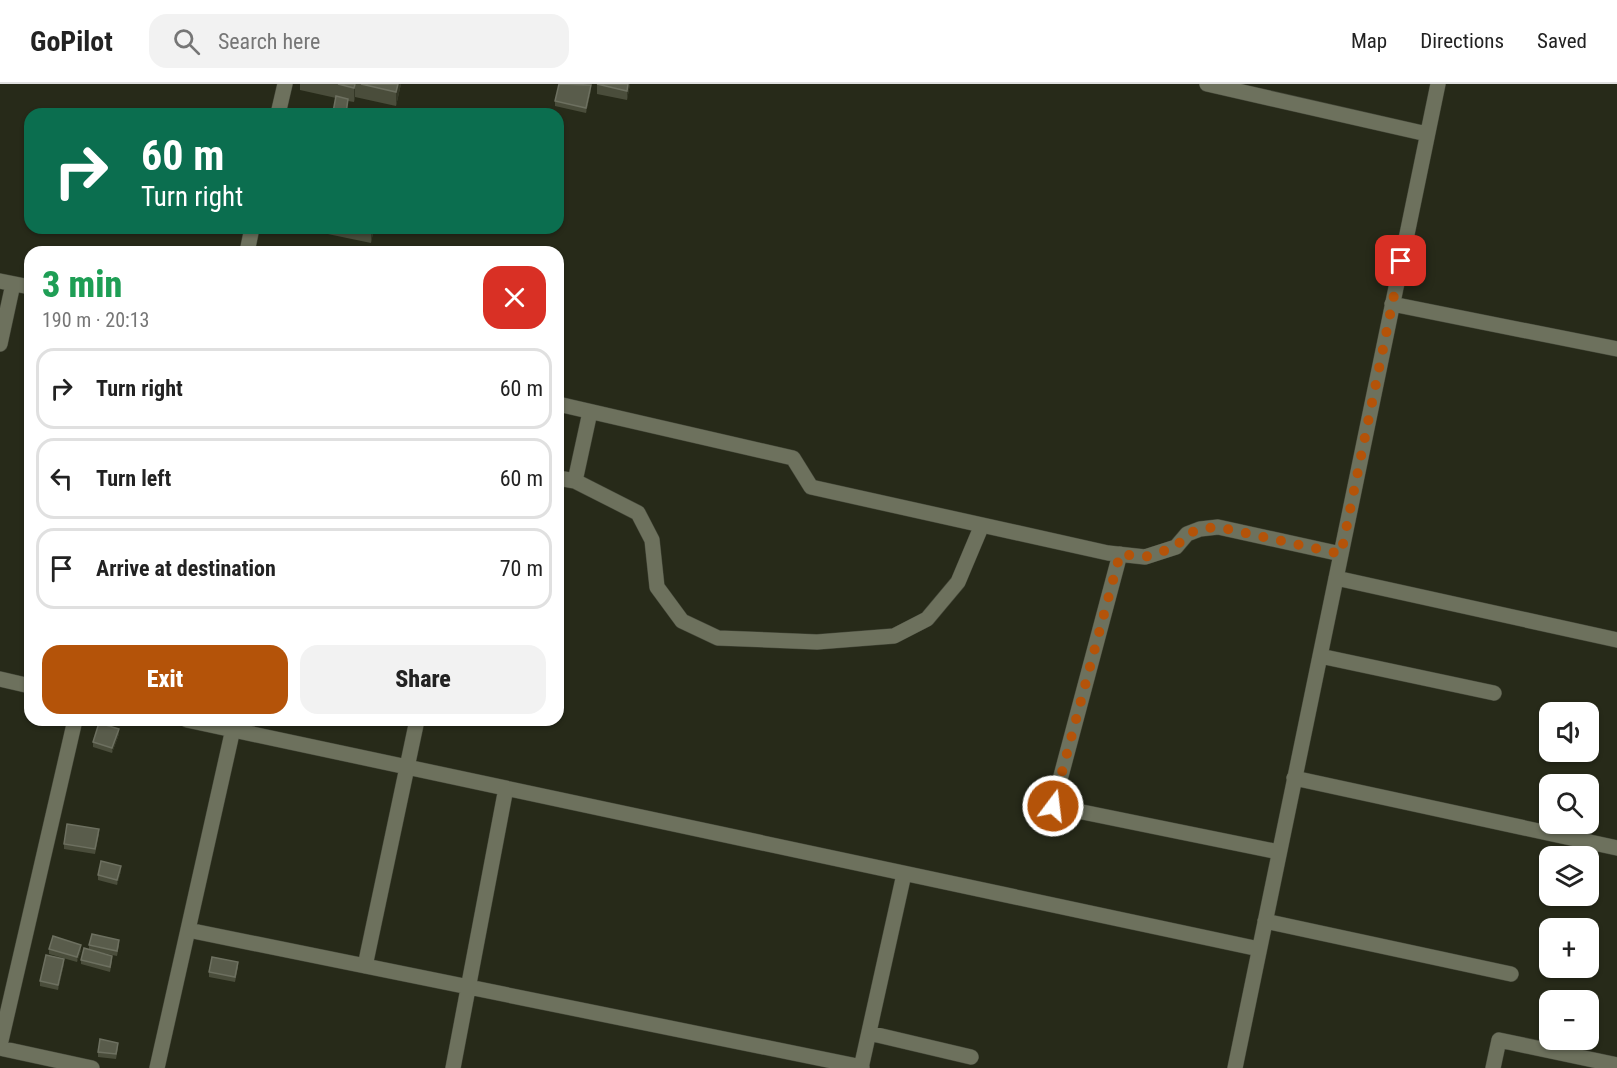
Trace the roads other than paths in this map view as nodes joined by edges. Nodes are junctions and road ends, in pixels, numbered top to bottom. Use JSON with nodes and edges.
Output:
{"nodes":[{"id":1,"x":285,"y":84,"type":"edge"},
{"id":2,"x":1207,"y":84,"type":"edge"},
{"id":3,"x":1438,"y":84,"type":"edge"},
{"id":4,"x":279,"y":108,"type":"edge"},
{"id":5,"x":1427,"y":134,"type":"junction"},
{"id":6,"x":6,"y":282,"type":"edge"},
{"id":7,"x":24,"y":286,"type":"edge"},
{"id":8,"x":1392,"y":304,"type":"junction"},
{"id":9,"x":0,"y":344,"type":"edge"},
{"id":10,"x":1617,"y":349,"type":"edge"},
{"id":11,"x":564,"y":406,"type":"edge"},
{"id":12,"x":590,"y":412,"type":"junction"},
{"id":13,"x":564,"y":479,"type":"edge"},
{"id":14,"x":575,"y":481,"type":"junction"},
{"id":15,"x":982,"y":525,"type":"junction"},
{"id":16,"x":1120,"y":554,"type":"junction"},
{"id":17,"x":1341,"y":554,"type":"junction"},
{"id":18,"x":1336,"y":578,"type":"junction"},
{"id":19,"x":1617,"y":640,"type":"edge"},
{"id":20,"x":1320,"y":656,"type":"junction"},
{"id":21,"x":0,"y":679,"type":"edge"},
{"id":22,"x":24,"y":685,"type":"edge"},
{"id":23,"x":1494,"y":693,"type":"dead end"},
{"id":24,"x":74,"y":726,"type":"edge"},
{"id":25,"x":234,"y":726,"type":"edge"},
{"id":26,"x":238,"y":726,"type":"edge"},
{"id":27,"x":416,"y":726,"type":"edge"},
{"id":28,"x":407,"y":767,"type":"junction"},
{"id":29,"x":1294,"y":778,"type":"junction"},
{"id":30,"x":506,"y":788,"type":"junction"},
{"id":31,"x":1617,"y":848,"type":"edge"},
{"id":32,"x":1279,"y":852,"type":"junction"},
{"id":33,"x":904,"y":874,"type":"junction"},
{"id":34,"x":1265,"y":921,"type":"junction"},
{"id":35,"x":188,"y":930,"type":"junction"},
{"id":36,"x":1259,"y":949,"type":"junction"},
{"id":37,"x":365,"y":966,"type":"junction"},
{"id":38,"x":1511,"y":974,"type":"dead end"},
{"id":39,"x":468,"y":987,"type":"junction"},
{"id":40,"x":869,"y":1033,"type":"junction"},
{"id":41,"x":0,"y":1046,"type":"edge"},
{"id":42,"x":971,"y":1057,"type":"dead end"},
{"id":43,"x":1617,"y":1065,"type":"edge"},
{"id":44,"x":92,"y":1068,"type":"edge"},
{"id":45,"x":157,"y":1068,"type":"edge"},
{"id":46,"x":453,"y":1068,"type":"edge"},
{"id":47,"x":862,"y":1068,"type":"edge"},
{"id":48,"x":1235,"y":1068,"type":"edge"},
{"id":49,"x":1493,"y":1068,"type":"edge"}],
"edges":[{"from":1,"to":4,"type":"street"},
{"from":2,"to":5,"type":"street"},
{"from":3,"to":5,"type":"street"},
{"from":5,"to":8,"type":"street"},
{"from":6,"to":7,"type":"street"},
{"from":6,"to":9,"type":"street"},
{"from":8,"to":10,"type":"street"},
{"from":8,"to":17,"type":"street"},
{"from":11,"to":12,"type":"street"},
{"from":12,"to":14,"type":"street"},
{"from":12,"to":15,"type":"street"},
{"from":13,"to":14,"type":"street"},
{"from":14,"to":15,"type":"street"},
{"from":15,"to":16,"type":"street"},
{"from":16,"to":17,"type":"street"},
{"from":16,"to":32,"type":"street"},
{"from":17,"to":18,"type":"street"},
{"from":18,"to":19,"type":"street"},
{"from":18,"to":20,"type":"street"},
{"from":20,"to":23,"type":"street"},
{"from":20,"to":29,"type":"street"},
{"from":21,"to":22,"type":"street"},
{"from":24,"to":41,"type":"street"},
{"from":25,"to":35,"type":"street"},
{"from":26,"to":28,"type":"street"},
{"from":27,"to":28,"type":"street"},
{"from":28,"to":30,"type":"street"},
{"from":28,"to":37,"type":"street"},
{"from":29,"to":31,"type":"street"},
{"from":29,"to":32,"type":"street"},
{"from":30,"to":33,"type":"street"},
{"from":30,"to":39,"type":"street"},
{"from":32,"to":34,"type":"street"},
{"from":33,"to":36,"type":"street"},
{"from":33,"to":40,"type":"street"},
{"from":34,"to":36,"type":"street"},
{"from":34,"to":38,"type":"street"},
{"from":35,"to":37,"type":"street"},
{"from":35,"to":45,"type":"street"},
{"from":36,"to":48,"type":"street"},
{"from":37,"to":39,"type":"street"},
{"from":39,"to":46,"type":"street"},
{"from":39,"to":47,"type":"street"},
{"from":40,"to":42,"type":"street"},
{"from":40,"to":47,"type":"street"},
{"from":41,"to":44,"type":"street"},
{"from":43,"to":49,"type":"street"}]}
